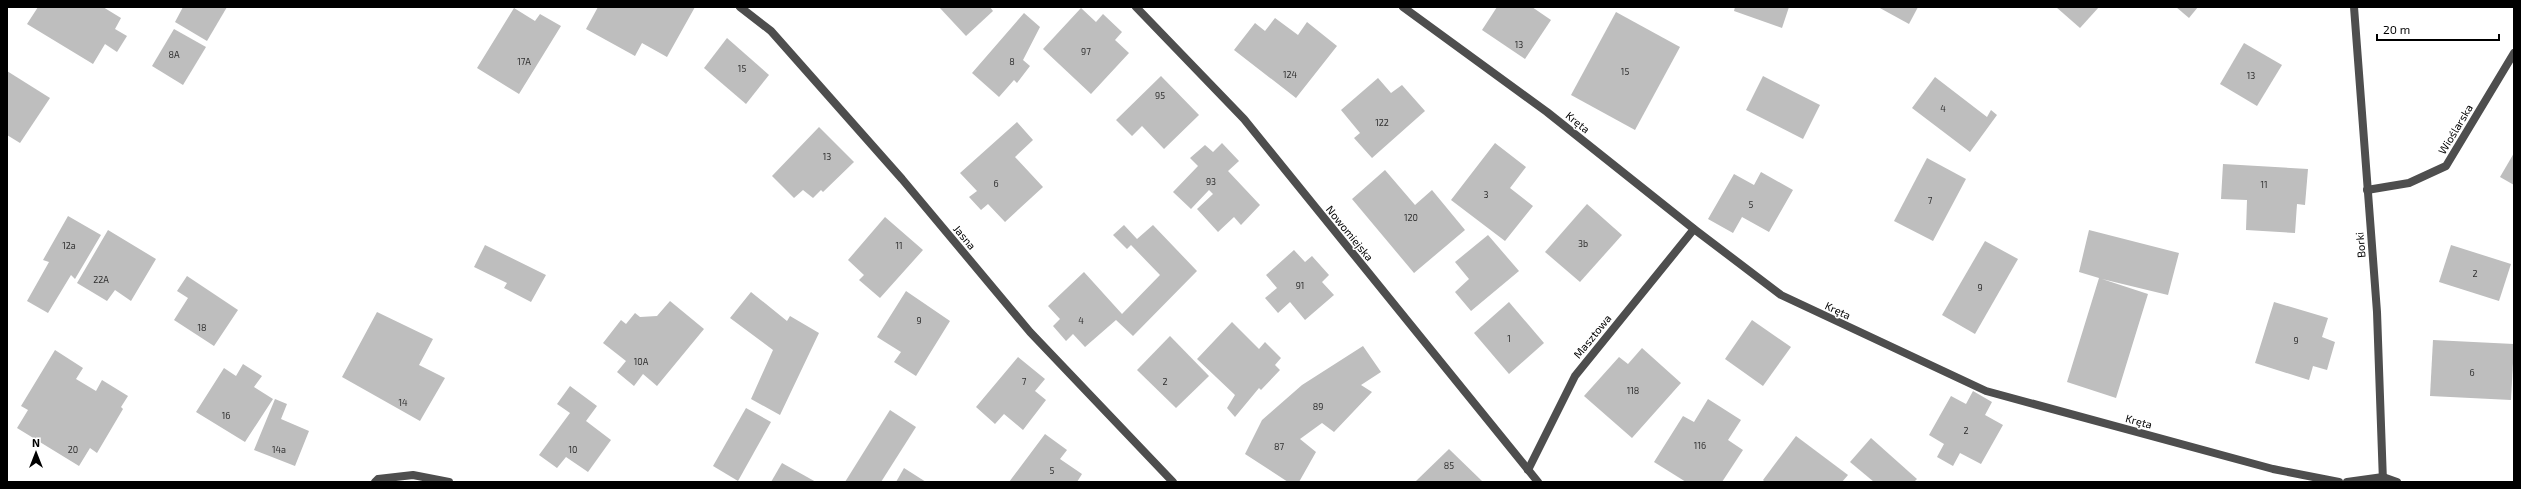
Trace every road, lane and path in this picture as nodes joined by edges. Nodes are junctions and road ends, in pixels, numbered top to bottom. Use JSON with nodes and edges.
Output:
{"nodes":[{"id":1,"x":740,"y":7,"type":"edge"},
{"id":2,"x":1136,"y":7,"type":"edge"},
{"id":3,"x":1403,"y":7,"type":"edge"},
{"id":4,"x":2354,"y":7,"type":"edge"},
{"id":5,"x":2514,"y":53,"type":"edge"},
{"id":6,"x":2367,"y":190,"type":"junction"},
{"id":7,"x":1694,"y":229,"type":"junction"},
{"id":8,"x":1528,"y":470,"type":"junction"},
{"id":9,"x":2383,"y":480,"type":"edge"},
{"id":10,"x":375,"y":482,"type":"edge"},
{"id":11,"x":449,"y":482,"type":"edge"},
{"id":12,"x":1172,"y":482,"type":"edge"},
{"id":13,"x":1538,"y":482,"type":"edge"},
{"id":14,"x":2339,"y":482,"type":"edge"},
{"id":15,"x":2347,"y":482,"type":"edge"},
{"id":16,"x":2397,"y":482,"type":"edge"}],
"edges":[{"from":1,"to":12,"type":"street","name":"Jasna"},
{"from":2,"to":8,"type":"street","name":"Nowomiejska"},
{"from":3,"to":7,"type":"street","name":"Kręta"},
{"from":4,"to":6,"type":"street","name":"Borki"},
{"from":5,"to":6,"type":"street","name":"Wioślarska"},
{"from":6,"to":9,"type":"street","name":"Borki"},
{"from":7,"to":8,"type":"street","name":"Masztowa"},
{"from":7,"to":14,"type":"street","name":"Kręta"},
{"from":8,"to":13,"type":"street","name":"Nowomiejska"},
{"from":9,"to":15,"type":"street"},
{"from":9,"to":16,"type":"street"},
{"from":10,"to":11,"type":"street"}]}
